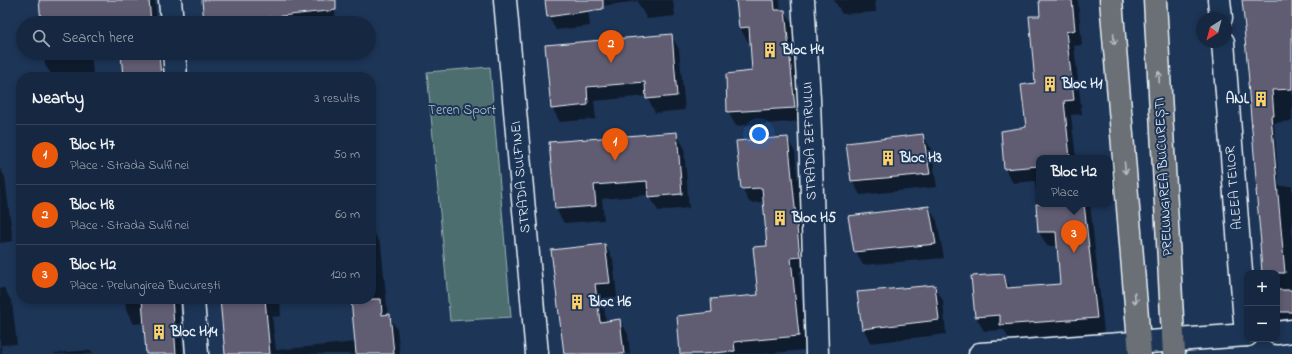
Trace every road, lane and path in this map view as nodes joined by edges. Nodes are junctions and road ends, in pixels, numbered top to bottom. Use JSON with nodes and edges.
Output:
{"nodes":[{"id":1,"x":170,"y":0,"type":"edge"},
{"id":2,"x":505,"y":0,"type":"edge"},
{"id":3,"x":803,"y":0,"type":"edge"},
{"id":4,"x":1111,"y":0,"type":"edge"},
{"id":5,"x":1155,"y":0,"type":"edge"},
{"id":6,"x":1219,"y":0,"type":"edge"},
{"id":7,"x":1220,"y":12,"type":"edge"},
{"id":8,"x":171,"y":16,"type":"edge"},
{"id":9,"x":1223,"y":48,"type":"edge"},
{"id":10,"x":175,"y":60,"type":"edge"},
{"id":11,"x":176,"y":72,"type":"edge"},
{"id":12,"x":193,"y":304,"type":"edge"},
{"id":13,"x":1245,"y":306,"type":"edge"},
{"id":14,"x":1292,"y":331,"type":"edge"},
{"id":15,"x":1280,"y":332,"type":"edge"},
{"id":16,"x":1244,"y":336,"type":"edge"},
{"id":17,"x":1139,"y":348,"type":"edge"},
{"id":18,"x":1173,"y":348,"type":"edge"},
{"id":19,"x":197,"y":354,"type":"edge"},
{"id":20,"x":537,"y":354,"type":"edge"},
{"id":21,"x":817,"y":354,"type":"edge"},
{"id":22,"x":980,"y":354,"type":"edge"}],
"edges":[{"from":1,"to":8,"type":"street"},
{"from":2,"to":20,"type":"street","name":"STRADA SULFINEI"},
{"from":3,"to":21,"type":"street","name":"STRADA ZEFIRULUI"},
{"from":4,"to":17,"type":"main road","one_way":true},
{"from":18,"to":5,"type":"main road","name":"PRELUNGIREA BUCUREȘTI","one_way":true},
{"from":6,"to":7,"type":"street"},
{"from":9,"to":13,"type":"street","name":"ALEEA TEILOR"},
{"from":10,"to":11,"type":"street"},
{"from":12,"to":19,"type":"street"},
{"from":14,"to":15,"type":"street"},
{"from":16,"to":18,"type":"street"},
{"from":17,"to":18,"type":"street"},
{"from":17,"to":22,"type":"street"}]}
